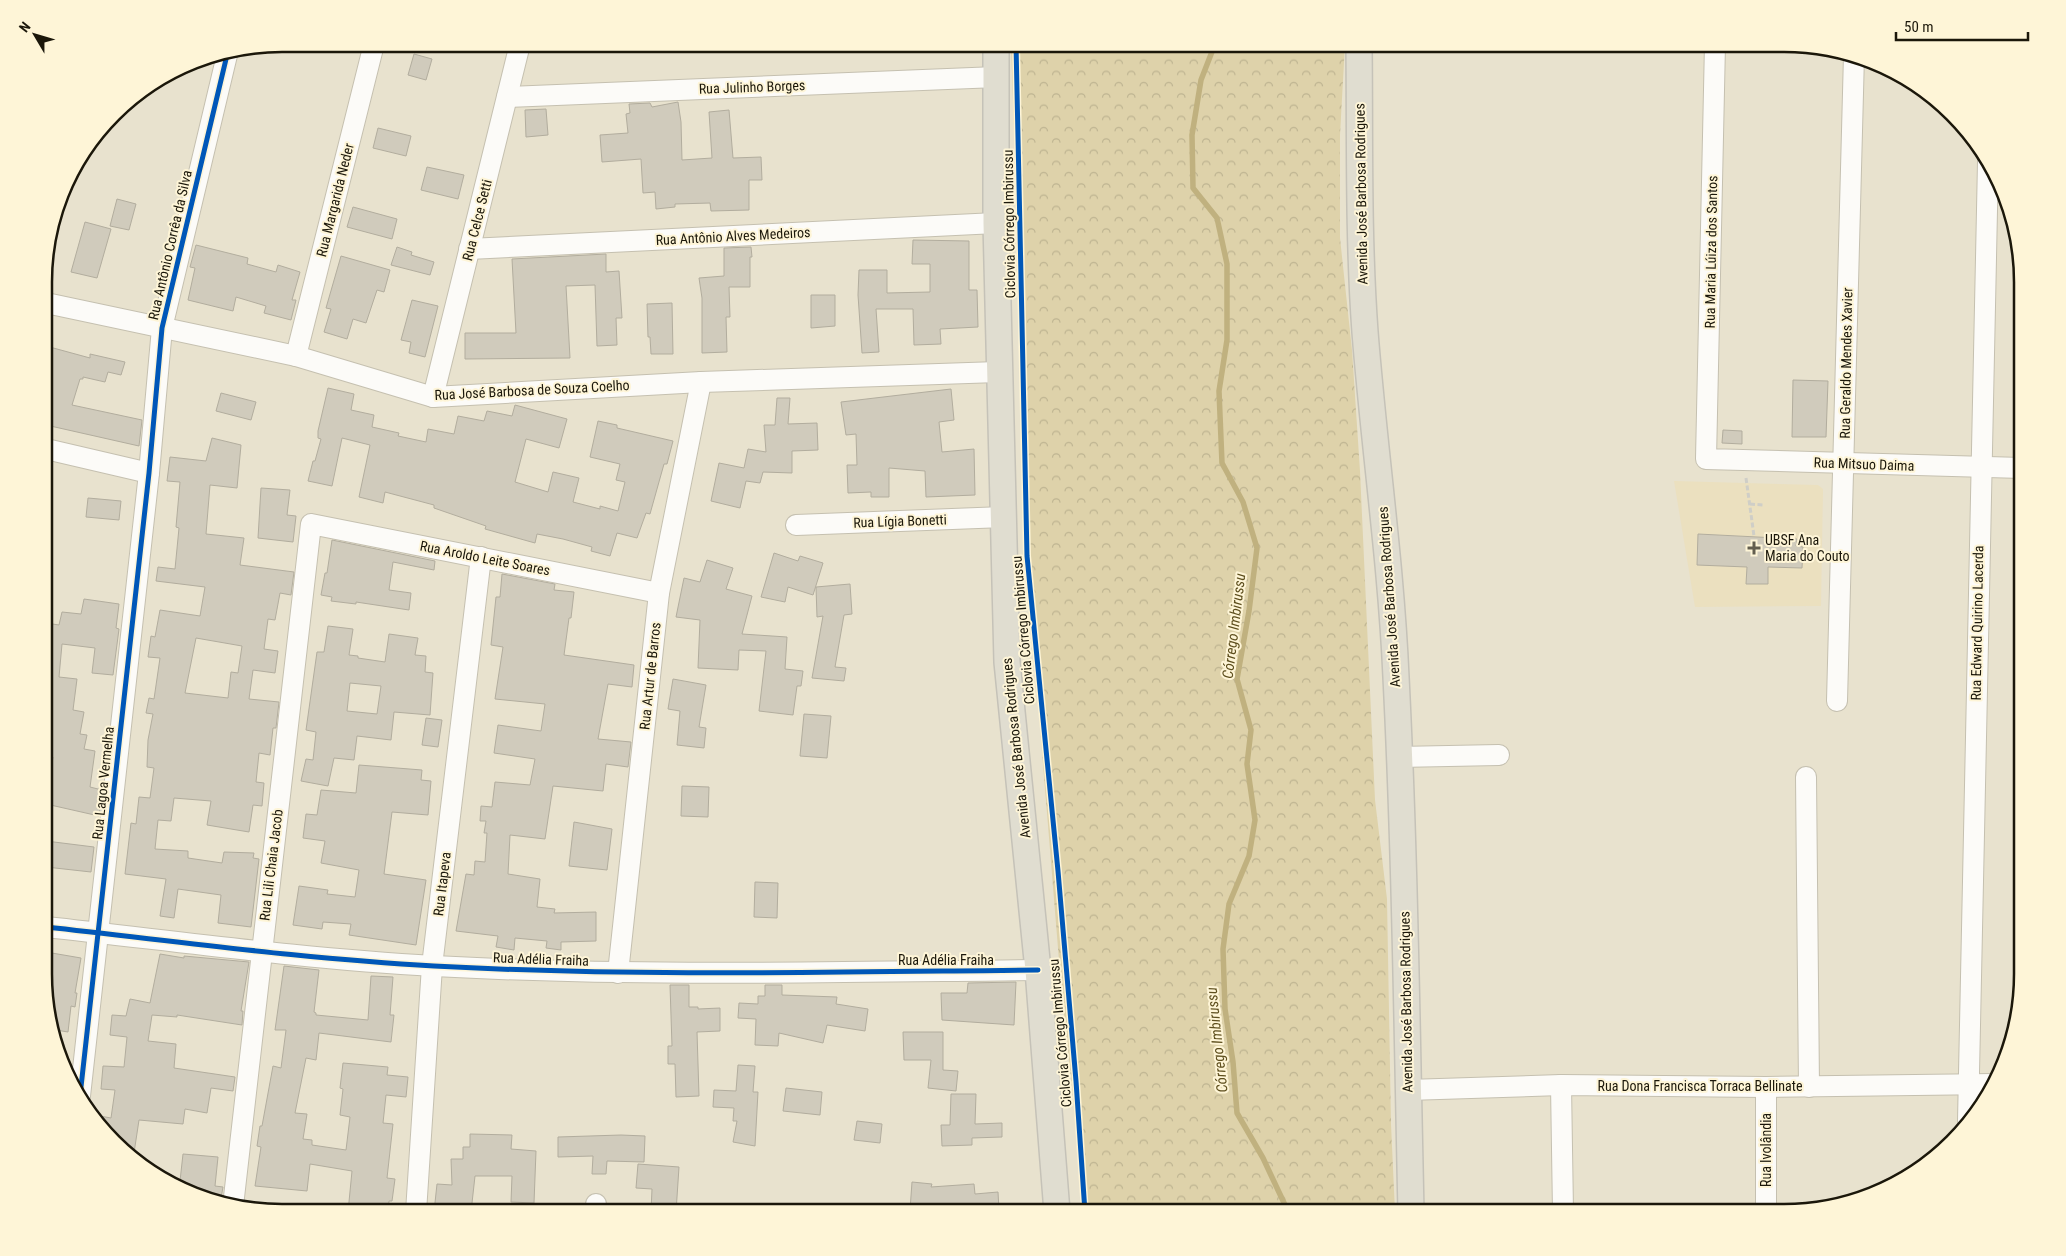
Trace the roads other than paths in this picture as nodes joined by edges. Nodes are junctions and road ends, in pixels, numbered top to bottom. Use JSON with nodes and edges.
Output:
{"nodes":[{"id":1,"x":372,"y":52,"type":"edge"},
{"id":2,"x":518,"y":52,"type":"edge"},
{"id":3,"x":996,"y":52,"type":"edge"},
{"id":4,"x":1359,"y":52,"type":"edge"},
{"id":5,"x":1715,"y":52,"type":"edge"},
{"id":6,"x":225,"y":60,"type":"edge"},
{"id":7,"x":1854,"y":64,"type":"edge"},
{"id":8,"x":997,"y":78,"type":"junction"},
{"id":9,"x":508,"y":97,"type":"junction"},
{"id":10,"x":1988,"y":177,"type":"edge"},
{"id":11,"x":996,"y":223,"type":"junction"},
{"id":12,"x":469,"y":249,"type":"junction"},
{"id":13,"x":52,"y":304,"type":"edge"},
{"id":14,"x":162,"y":328,"type":"junction"},
{"id":15,"x":296,"y":356,"type":"junction"},
{"id":16,"x":998,"y":372,"type":"junction"},
{"id":17,"x":700,"y":382,"type":"junction"},
{"id":18,"x":433,"y":397,"type":"junction"},
{"id":19,"x":52,"y":450,"type":"edge"},
{"id":20,"x":1706,"y":459,"type":"joint"},
{"id":21,"x":1843,"y":463,"type":"junction"},
{"id":22,"x":1981,"y":467,"type":"junction"},
{"id":23,"x":2014,"y":468,"type":"edge"},
{"id":24,"x":149,"y":472,"type":"junction"},
{"id":25,"x":1004,"y":518,"type":"junction"},
{"id":26,"x":311,"y":524,"type":"joint"},
{"id":27,"x":796,"y":525,"type":"dead end"},
{"id":28,"x":481,"y":558,"type":"junction"},
{"id":29,"x":660,"y":593,"type":"junction"},
{"id":30,"x":1837,"y":700,"type":"dead end"},
{"id":31,"x":1499,"y":756,"type":"dead end"},
{"id":32,"x":1398,"y":758,"type":"junction"},
{"id":33,"x":1806,"y":777,"type":"dead end"},
{"id":34,"x":52,"y":928,"type":"edge"},
{"id":35,"x":98,"y":933,"type":"junction"},
{"id":36,"x":261,"y":952,"type":"junction"},
{"id":37,"x":432,"y":966,"type":"junction"},
{"id":38,"x":1038,"y":970,"type":"junction"},
{"id":39,"x":618,"y":973,"type":"junction"},
{"id":40,"x":1985,"y":1084,"type":"edge"},
{"id":41,"x":81,"y":1085,"type":"edge"},
{"id":42,"x":1968,"y":1085,"type":"junction"},
{"id":43,"x":1561,"y":1086,"type":"junction"},
{"id":44,"x":1766,"y":1087,"type":"junction"},
{"id":45,"x":1809,"y":1087,"type":"junction"},
{"id":46,"x":1408,"y":1090,"type":"junction"},
{"id":47,"x":1968,"y":1110,"type":"edge"},
{"id":48,"x":234,"y":1198,"type":"edge"},
{"id":49,"x":417,"y":1204,"type":"edge"},
{"id":50,"x":1056,"y":1204,"type":"edge"},
{"id":51,"x":1411,"y":1204,"type":"edge"},
{"id":52,"x":1563,"y":1204,"type":"edge"},
{"id":53,"x":1766,"y":1204,"type":"edge"}],
"edges":[{"from":1,"to":15,"type":"street","name":"Rua Margarida Neder"},
{"from":2,"to":9,"type":"street","name":"Rua Celce Setti"},
{"from":3,"to":8,"type":"main road","name":"Avenida José Barbosa Rodrigues"},
{"from":4,"to":32,"type":"main road","name":"Avenida José Barbosa Rodrigues"},
{"from":5,"to":20,"type":"street","name":"Rua Maria Lúiza dos Santos"},
{"from":6,"to":14,"type":"street","name":"Rua Antônio Corrêa da Silva"},
{"from":7,"to":21,"type":"street","name":"Rua Geraldo Mendes Xavier"},
{"from":8,"to":9,"type":"street","name":"Rua Julinho Borges"},
{"from":8,"to":11,"type":"main road","name":"Avenida José Barbosa Rodrigues"},
{"from":9,"to":12,"type":"street","name":"Rua Celce Setti"},
{"from":10,"to":22,"type":"street","name":"Rua Edward Quirino Lacerda"},
{"from":11,"to":12,"type":"street","name":"Rua Antônio Alves Medeiros"},
{"from":11,"to":16,"type":"main road","name":"Avenida José Barbosa Rodrigues"},
{"from":12,"to":18,"type":"street","name":"Rua Celce Setti"},
{"from":13,"to":14,"type":"street","name":"Rua José Barbosa de Souza Coelho"},
{"from":14,"to":15,"type":"street","name":"Rua José Barbosa de Souza Coelho"},
{"from":14,"to":24,"type":"street","name":"Rua Antônio Corrêa da Silva"},
{"from":15,"to":18,"type":"street","name":"Rua José Barbosa de Souza Coelho"},
{"from":16,"to":17,"type":"street","name":"Rua José Barbosa de Souza Coelho"},
{"from":16,"to":25,"type":"main road","name":"Avenida José Barbosa Rodrigues"},
{"from":17,"to":18,"type":"street","name":"Rua José Barbosa de Souza Coelho"},
{"from":17,"to":29,"type":"street","name":"Rua Artur de Barros"},
{"from":19,"to":24,"type":"street"},
{"from":20,"to":21,"type":"street","name":"Rua Mitsuo Daima"},
{"from":21,"to":22,"type":"street","name":"Rua Mitsuo Daima"},
{"from":21,"to":30,"type":"street","name":"Rua Geraldo Mendes Xavier"},
{"from":22,"to":23,"type":"street","name":"Rua Mitsuo Daima"},
{"from":22,"to":42,"type":"street","name":"Rua Edward Quirino Lacerda"},
{"from":24,"to":35,"type":"street","name":"Rua Lagoa Vermelha"},
{"from":25,"to":27,"type":"street","name":"Rua Lígia Bonetti"},
{"from":25,"to":38,"type":"main road","name":"Avenida José Barbosa Rodrigues"},
{"from":26,"to":28,"type":"street","name":"Rua Aroldo Leite Soares"},
{"from":26,"to":36,"type":"street","name":"Rua Lili Chaia Jacob"},
{"from":28,"to":29,"type":"street","name":"Rua Aroldo Leite Soares"},
{"from":28,"to":37,"type":"street","name":"Rua Itapeva"},
{"from":29,"to":39,"type":"street","name":"Rua Artur de Barros"},
{"from":31,"to":32,"type":"street"},
{"from":32,"to":46,"type":"main road","name":"Avenida José Barbosa Rodrigues"},
{"from":33,"to":45,"type":"street"},
{"from":34,"to":35,"type":"street","name":"Rua Adélia Fraiha"},
{"from":35,"to":36,"type":"street","name":"Rua Adélia Fraiha"},
{"from":35,"to":41,"type":"street","name":"Rua Lagoa Vermelha"},
{"from":36,"to":37,"type":"street","name":"Rua Adélia Fraiha"},
{"from":36,"to":48,"type":"street","name":"Rua Lili Chaia Jacob"},
{"from":37,"to":39,"type":"street","name":"Rua Adélia Fraiha"},
{"from":37,"to":49,"type":"street","name":"Rua Itapeva"},
{"from":38,"to":39,"type":"street","name":"Rua Adélia Fraiha"},
{"from":38,"to":50,"type":"main road","name":"Avenida José Barbosa Rodrigues"},
{"from":40,"to":42,"type":"street","name":"Rua Dona Francisca Torraca Bellinate"},
{"from":42,"to":45,"type":"street","name":"Rua Dona Francisca Torraca Bellinate"},
{"from":42,"to":47,"type":"street","name":"Rua Edward Quirino Lacerda"},
{"from":43,"to":44,"type":"street","name":"Rua Dona Francisca Torraca Bellinate"},
{"from":43,"to":46,"type":"street","name":"Rua Dona Francisca Torraca Bellinate"},
{"from":43,"to":52,"type":"street"},
{"from":44,"to":45,"type":"street","name":"Rua Dona Francisca Torraca Bellinate"},
{"from":44,"to":53,"type":"street","name":"Rua Ivolândia"},
{"from":46,"to":51,"type":"main road","name":"Avenida José Barbosa Rodrigues"}]}
